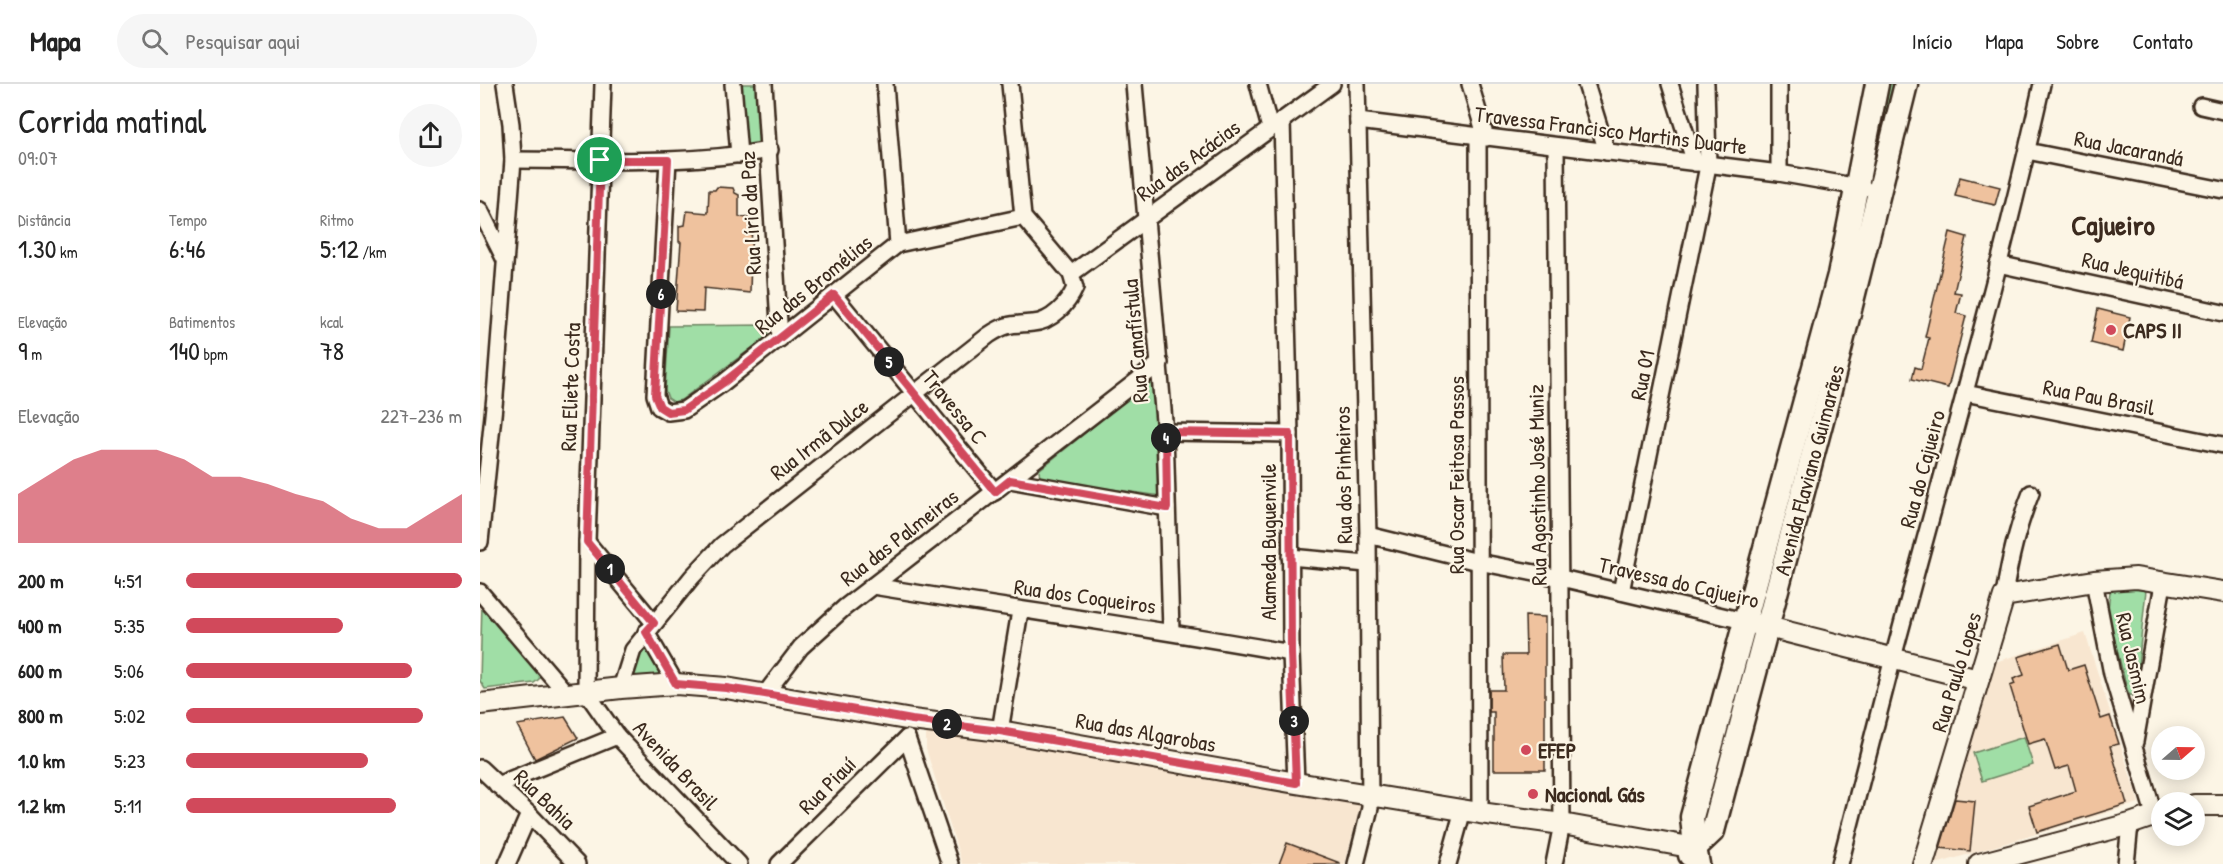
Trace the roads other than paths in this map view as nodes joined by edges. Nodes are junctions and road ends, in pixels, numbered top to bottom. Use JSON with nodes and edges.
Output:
{"nodes":[{"id":1,"x":505,"y":84,"type":"edge"},
{"id":2,"x":603,"y":84,"type":"edge"},
{"id":3,"x":733,"y":84,"type":"edge"},
{"id":4,"x":764,"y":84,"type":"edge"},
{"id":5,"x":885,"y":84,"type":"edge"},
{"id":6,"x":1010,"y":84,"type":"edge"},
{"id":7,"x":1134,"y":84,"type":"edge"},
{"id":8,"x":1258,"y":84,"type":"edge"},
{"id":9,"x":1332,"y":84,"type":"edge"},
{"id":10,"x":1357,"y":84,"type":"edge"},
{"id":11,"x":1470,"y":84,"type":"edge"},
{"id":12,"x":1586,"y":84,"type":"edge"},
{"id":13,"x":1670,"y":84,"type":"edge"},
{"id":14,"x":1706,"y":84,"type":"edge"},
{"id":15,"x":1779,"y":84,"type":"edge"},
{"id":16,"x":1877,"y":84,"type":"edge"},
{"id":17,"x":1906,"y":84,"type":"edge"},
{"id":18,"x":2042,"y":84,"type":"edge"},
{"id":19,"x":2201,"y":106,"type":"dead end"},
{"id":20,"x":2223,"y":111,"type":"edge"},
{"id":21,"x":1358,"y":121,"type":"junction"},
{"id":22,"x":1276,"y":124,"type":"junction"},
{"id":23,"x":1483,"y":137,"type":"junction"},
{"id":24,"x":1556,"y":146,"type":"junction"},
{"id":25,"x":770,"y":150,"type":"junction"},
{"id":26,"x":2027,"y":151,"type":"junction"},
{"id":27,"x":1607,"y":152,"type":"junction"},
{"id":28,"x":739,"y":155,"type":"junction"},
{"id":29,"x":513,"y":160,"type":"junction"},
{"id":30,"x":600,"y":160,"type":"junction"},
{"id":31,"x":668,"y":160,"type":"junction"},
{"id":32,"x":1701,"y":164,"type":"junction"},
{"id":33,"x":1779,"y":173,"type":"junction"},
{"id":34,"x":1857,"y":186,"type":"junction"},
{"id":35,"x":2223,"y":190,"type":"edge"},
{"id":36,"x":1879,"y":192,"type":"junction"},
{"id":37,"x":480,"y":210,"type":"edge"},
{"id":38,"x":1023,"y":217,"type":"junction"},
{"id":39,"x":1147,"y":217,"type":"junction"},
{"id":40,"x":898,"y":244,"type":"junction"},
{"id":41,"x":504,"y":258,"type":"junction"},
{"id":42,"x":1998,"y":264,"type":"junction"},
{"id":43,"x":1071,"y":274,"type":"junction"},
{"id":44,"x":834,"y":295,"type":"junction"},
{"id":45,"x":2223,"y":314,"type":"edge"},
{"id":46,"x":780,"y":339,"type":"junction"},
{"id":47,"x":1160,"y":363,"type":"junction"},
{"id":48,"x":914,"y":392,"type":"junction"},
{"id":49,"x":1965,"y":393,"type":"junction"},
{"id":50,"x":1166,"y":432,"type":"junction"},
{"id":51,"x":1290,"y":434,"type":"junction"},
{"id":52,"x":2223,"y":445,"type":"edge"},
{"id":53,"x":1010,"y":480,"type":"junction"},
{"id":54,"x":995,"y":492,"type":"junction"},
{"id":55,"x":2031,"y":493,"type":"dead end"},
{"id":56,"x":1167,"y":508,"type":"junction"},
{"id":57,"x":1368,"y":535,"type":"junction"},
{"id":58,"x":480,"y":542,"type":"edge"},
{"id":59,"x":587,"y":542,"type":"junction"},
{"id":60,"x":1290,"y":557,"type":"junction"},
{"id":61,"x":1478,"y":562,"type":"junction"},
{"id":62,"x":1367,"y":564,"type":"junction"},
{"id":63,"x":1561,"y":578,"type":"junction"},
{"id":64,"x":2094,"y":581,"type":"junction"},
{"id":65,"x":2163,"y":584,"type":"junction"},
{"id":66,"x":873,"y":586,"type":"junction"},
{"id":67,"x":480,"y":592,"type":"edge"},
{"id":68,"x":1621,"y":592,"type":"junction"},
{"id":69,"x":2223,"y":592,"type":"edge"},
{"id":70,"x":2004,"y":596,"type":"junction"},
{"id":71,"x":1020,"y":611,"type":"junction"},
{"id":72,"x":1744,"y":621,"type":"junction"},
{"id":73,"x":650,"y":627,"type":"junction"},
{"id":74,"x":1767,"y":628,"type":"junction"},
{"id":75,"x":1171,"y":631,"type":"junction"},
{"id":76,"x":1291,"y":653,"type":"junction"},
{"id":77,"x":1893,"y":660,"type":"junction"},
{"id":78,"x":1978,"y":680,"type":"junction"},
{"id":79,"x":676,"y":684,"type":"junction"},
{"id":80,"x":621,"y":688,"type":"junction"},
{"id":81,"x":586,"y":692,"type":"junction"},
{"id":82,"x":566,"y":693,"type":"junction"},
{"id":83,"x":765,"y":694,"type":"junction"},
{"id":84,"x":480,"y":704,"type":"edge"},
{"id":85,"x":909,"y":729,"type":"junction"},
{"id":86,"x":1000,"y":731,"type":"junction"},
{"id":87,"x":617,"y":736,"type":"junction"},
{"id":88,"x":2134,"y":745,"type":"junction"},
{"id":89,"x":480,"y":768,"type":"edge"},
{"id":90,"x":1296,"y":783,"type":"junction"},
{"id":91,"x":497,"y":785,"type":"junction"},
{"id":92,"x":2151,"y":793,"type":"edge"},
{"id":93,"x":1370,"y":794,"type":"junction"},
{"id":94,"x":2223,"y":805,"type":"edge"},
{"id":95,"x":2205,"y":806,"type":"edge"},
{"id":96,"x":1471,"y":812,"type":"junction"},
{"id":97,"x":529,"y":814,"type":"junction"},
{"id":98,"x":2151,"y":816,"type":"edge"},
{"id":99,"x":1562,"y":824,"type":"junction"},
{"id":100,"x":2130,"y":824,"type":"junction"},
{"id":101,"x":1692,"y":859,"type":"edge"},
{"id":102,"x":2000,"y":861,"type":"edge"},
{"id":103,"x":507,"y":864,"type":"edge"},
{"id":104,"x":577,"y":864,"type":"edge"},
{"id":105,"x":739,"y":864,"type":"edge"},
{"id":106,"x":779,"y":864,"type":"edge"},
{"id":107,"x":950,"y":864,"type":"edge"},
{"id":108,"x":1356,"y":864,"type":"edge"},
{"id":109,"x":1448,"y":864,"type":"edge"},
{"id":110,"x":1554,"y":864,"type":"edge"},
{"id":111,"x":1840,"y":864,"type":"edge"},
{"id":112,"x":1923,"y":864,"type":"edge"},
{"id":113,"x":1979,"y":864,"type":"edge"},
{"id":114,"x":2126,"y":864,"type":"edge"}],
"edges":[{"from":1,"to":29,"type":"street"},
{"from":2,"to":30,"type":"street","name":"Rua Eliete Costa"},
{"from":3,"to":28,"type":"street"},
{"from":4,"to":25,"type":"street","name":"Rua Lírio da Paz"},
{"from":5,"to":40,"type":"street"},
{"from":6,"to":38,"type":"street"},
{"from":7,"to":39,"type":"street","name":"Rua Canafístula"},
{"from":8,"to":22,"type":"street","name":"Alameda Buguenvile"},
{"from":9,"to":22,"type":"street","name":"Rua das Acácias"},
{"from":10,"to":21,"type":"street","name":"Rua dos Pinheiros"},
{"from":11,"to":23,"type":"street","name":"Rua Oscar Feitosa Passos"},
{"from":12,"to":27,"type":"street"},
{"from":13,"to":32,"type":"street"},
{"from":14,"to":32,"type":"street","name":"Rua 01"},
{"from":15,"to":33,"type":"street"},
{"from":16,"to":34,"type":"main road","name":"Avenida Flaviano Guimarães"},
{"from":17,"to":36,"type":"main road","name":"Avenida Flaviano Guimarães"},
{"from":18,"to":26,"type":"street","name":"Rua do Cajueiro"},
{"from":19,"to":20,"type":"street"},
{"from":21,"to":23,"type":"street","name":"Travessa Francisco Martins Duarte"},
{"from":21,"to":57,"type":"street","name":"Rua dos Pinheiros"},
{"from":22,"to":39,"type":"street","name":"Rua das Acácias"},
{"from":22,"to":51,"type":"street","name":"Alameda Buguenvile"},
{"from":23,"to":24,"type":"street","name":"Travessa Francisco Martins Duarte"},
{"from":23,"to":61,"type":"street","name":"Rua Oscar Feitosa Passos"},
{"from":24,"to":27,"type":"street","name":"Travessa Francisco Martins Duarte"},
{"from":24,"to":63,"type":"street","name":"Rua Agostinho José Muniz"},
{"from":25,"to":28,"type":"street"},
{"from":25,"to":46,"type":"street","name":"Rua Lírio da Paz"},
{"from":26,"to":35,"type":"street","name":"Rua Jacarandá"},
{"from":26,"to":42,"type":"street","name":"Rua do Cajueiro"},
{"from":27,"to":32,"type":"street","name":"Travessa Francisco Martins Duarte"},
{"from":28,"to":31,"type":"street"},
{"from":29,"to":30,"type":"street"},
{"from":29,"to":41,"type":"street"},
{"from":30,"to":31,"type":"street"},
{"from":30,"to":59,"type":"street","name":"Rua Eliete Costa"},
{"from":31,"to":46,"type":"street","name":"Rua das Bromélias"},
{"from":32,"to":33,"type":"street","name":"Travessa Francisco Martins Duarte"},
{"from":32,"to":68,"type":"street","name":"Rua 01"},
{"from":33,"to":34,"type":"street","name":"Travessa Francisco Martins Duarte"},
{"from":34,"to":36,"type":"street","name":"Travessa Francisco Martins Duarte"},
{"from":34,"to":72,"type":"main road","name":"Avenida Flaviano Guimarães"},
{"from":36,"to":74,"type":"main road","name":"Avenida Flaviano Guimarães"},
{"from":37,"to":41,"type":"street"},
{"from":38,"to":40,"type":"street","name":"Rua das Bromélias"},
{"from":38,"to":43,"type":"street"},
{"from":39,"to":43,"type":"street","name":"Rua das Acácias"},
{"from":39,"to":47,"type":"street","name":"Rua Canafístula"},
{"from":40,"to":44,"type":"street","name":"Rua das Bromélias"},
{"from":41,"to":58,"type":"street"},
{"from":42,"to":45,"type":"street","name":"Rua Jequitibá"},
{"from":42,"to":49,"type":"street","name":"Rua do Cajueiro"},
{"from":43,"to":48,"type":"street","name":"Rua Irmã Dulce"},
{"from":44,"to":46,"type":"street","name":"Rua das Bromélias"},
{"from":44,"to":48,"type":"street","name":"Travessa C"},
{"from":47,"to":50,"type":"street","name":"Rua Canafístula"},
{"from":47,"to":53,"type":"street","name":"Rua das Palmeiras"},
{"from":48,"to":54,"type":"street","name":"Travessa C"},
{"from":48,"to":73,"type":"street","name":"Rua Irmã Dulce"},
{"from":49,"to":52,"type":"street","name":"Rua Pau Brasil"},
{"from":49,"to":77,"type":"street","name":"Rua do Cajueiro"},
{"from":50,"to":51,"type":"street"},
{"from":50,"to":56,"type":"street","name":"Rua Canafístula"},
{"from":51,"to":60,"type":"street","name":"Alameda Buguenvile"},
{"from":53,"to":54,"type":"street","name":"Rua das Palmeiras"},
{"from":53,"to":56,"type":"street"},
{"from":54,"to":66,"type":"street","name":"Rua das Palmeiras"},
{"from":55,"to":70,"type":"street","name":"Rua Paulo Lopes"},
{"from":56,"to":75,"type":"street","name":"Rua Canafístula"},
{"from":57,"to":61,"type":"street","name":"Travessa do Cajueiro"},
{"from":57,"to":62,"type":"street","name":"Rua dos Pinheiros"},
{"from":59,"to":73,"type":"street"},
{"from":59,"to":81,"type":"street","name":"Rua Eliete Costa"},
{"from":60,"to":62,"type":"street"},
{"from":60,"to":76,"type":"street","name":"Alameda Buguenvile"},
{"from":61,"to":63,"type":"street","name":"Travessa do Cajueiro"},
{"from":61,"to":96,"type":"street","name":"Rua Oscar Feitosa Passos"},
{"from":62,"to":93,"type":"street","name":"Rua dos Pinheiros"},
{"from":63,"to":68,"type":"street","name":"Travessa do Cajueiro"},
{"from":63,"to":99,"type":"street","name":"Rua Agostinho José Muniz"},
{"from":64,"to":65,"type":"street"},
{"from":64,"to":70,"type":"street"},
{"from":64,"to":88,"type":"street","name":"Rua Jasmim"},
{"from":65,"to":69,"type":"street"},
{"from":65,"to":88,"type":"street"},
{"from":66,"to":71,"type":"street","name":"Rua dos Coqueiros"},
{"from":66,"to":83,"type":"street","name":"Rua das Palmeiras"},
{"from":67,"to":82,"type":"street"},
{"from":68,"to":72,"type":"street","name":"Travessa do Cajueiro"},
{"from":70,"to":78,"type":"street","name":"Rua Paulo Lopes"},
{"from":71,"to":75,"type":"street","name":"Rua dos Coqueiros"},
{"from":71,"to":86,"type":"street"},
{"from":72,"to":74,"type":"street","name":"Travessa do Cajueiro"},
{"from":72,"to":101,"type":"main road","name":"Avenida Flaviano Guimarães"},
{"from":73,"to":79,"type":"street"},
{"from":73,"to":80,"type":"street","name":"Rua Irmã Dulce"},
{"from":74,"to":77,"type":"street","name":"Travessa do Cajueiro"},
{"from":74,"to":101,"type":"main road","name":"Avenida Flaviano Guimarães"},
{"from":75,"to":76,"type":"street","name":"Rua dos Coqueiros"},
{"from":76,"to":90,"type":"street","name":"Alameda Buguenvile"},
{"from":77,"to":78,"type":"street","name":"Travessa do Cajueiro"},
{"from":77,"to":111,"type":"street","name":"Rua do Cajueiro"},
{"from":78,"to":112,"type":"street","name":"Rua Paulo Lopes"},
{"from":79,"to":80,"type":"street","name":"Rua das Algarobas"},
{"from":79,"to":83,"type":"street","name":"Rua das Algarobas"},
{"from":80,"to":81,"type":"street","name":"Rua das Algarobas"},
{"from":81,"to":82,"type":"street","name":"Rua das Algarobas"},
{"from":81,"to":87,"type":"street","name":"Avenida Brasil"},
{"from":82,"to":84,"type":"street","name":"Rua das Algarobas"},
{"from":83,"to":85,"type":"street","name":"Rua das Algarobas"},
{"from":85,"to":86,"type":"street","name":"Rua das Algarobas"},
{"from":85,"to":106,"type":"street","name":"Rua Piauí"},
{"from":85,"to":107,"type":"street"},
{"from":86,"to":90,"type":"street","name":"Rua das Algarobas"},
{"from":87,"to":91,"type":"street"},
{"from":87,"to":105,"type":"street","name":"Avenida Brasil"},
{"from":88,"to":92,"type":"street","name":"Rua Jasmim"},
{"from":89,"to":91,"type":"street","name":"Rua Bahia"},
{"from":90,"to":93,"type":"street","name":"Rua das Algarobas"},
{"from":91,"to":97,"type":"street","name":"Rua Bahia"},
{"from":93,"to":96,"type":"street","name":"Rua das Algarobas"},
{"from":93,"to":108,"type":"street","name":"Rua dos Pinheiros"},
{"from":94,"to":95,"type":"street"},
{"from":96,"to":99,"type":"street","name":"Rua das Algarobas"},
{"from":96,"to":109,"type":"street","name":"Rua Oscar Feitosa Passos"},
{"from":97,"to":103,"type":"street"},
{"from":97,"to":104,"type":"street","name":"Rua Bahia"},
{"from":98,"to":100,"type":"street"},
{"from":99,"to":101,"type":"street","name":"Rua das Algarobas"},
{"from":99,"to":110,"type":"street","name":"Rua Agostinho José Muniz"},
{"from":100,"to":102,"type":"street"},
{"from":100,"to":114,"type":"street"},
{"from":102,"to":113,"type":"street"}]}
